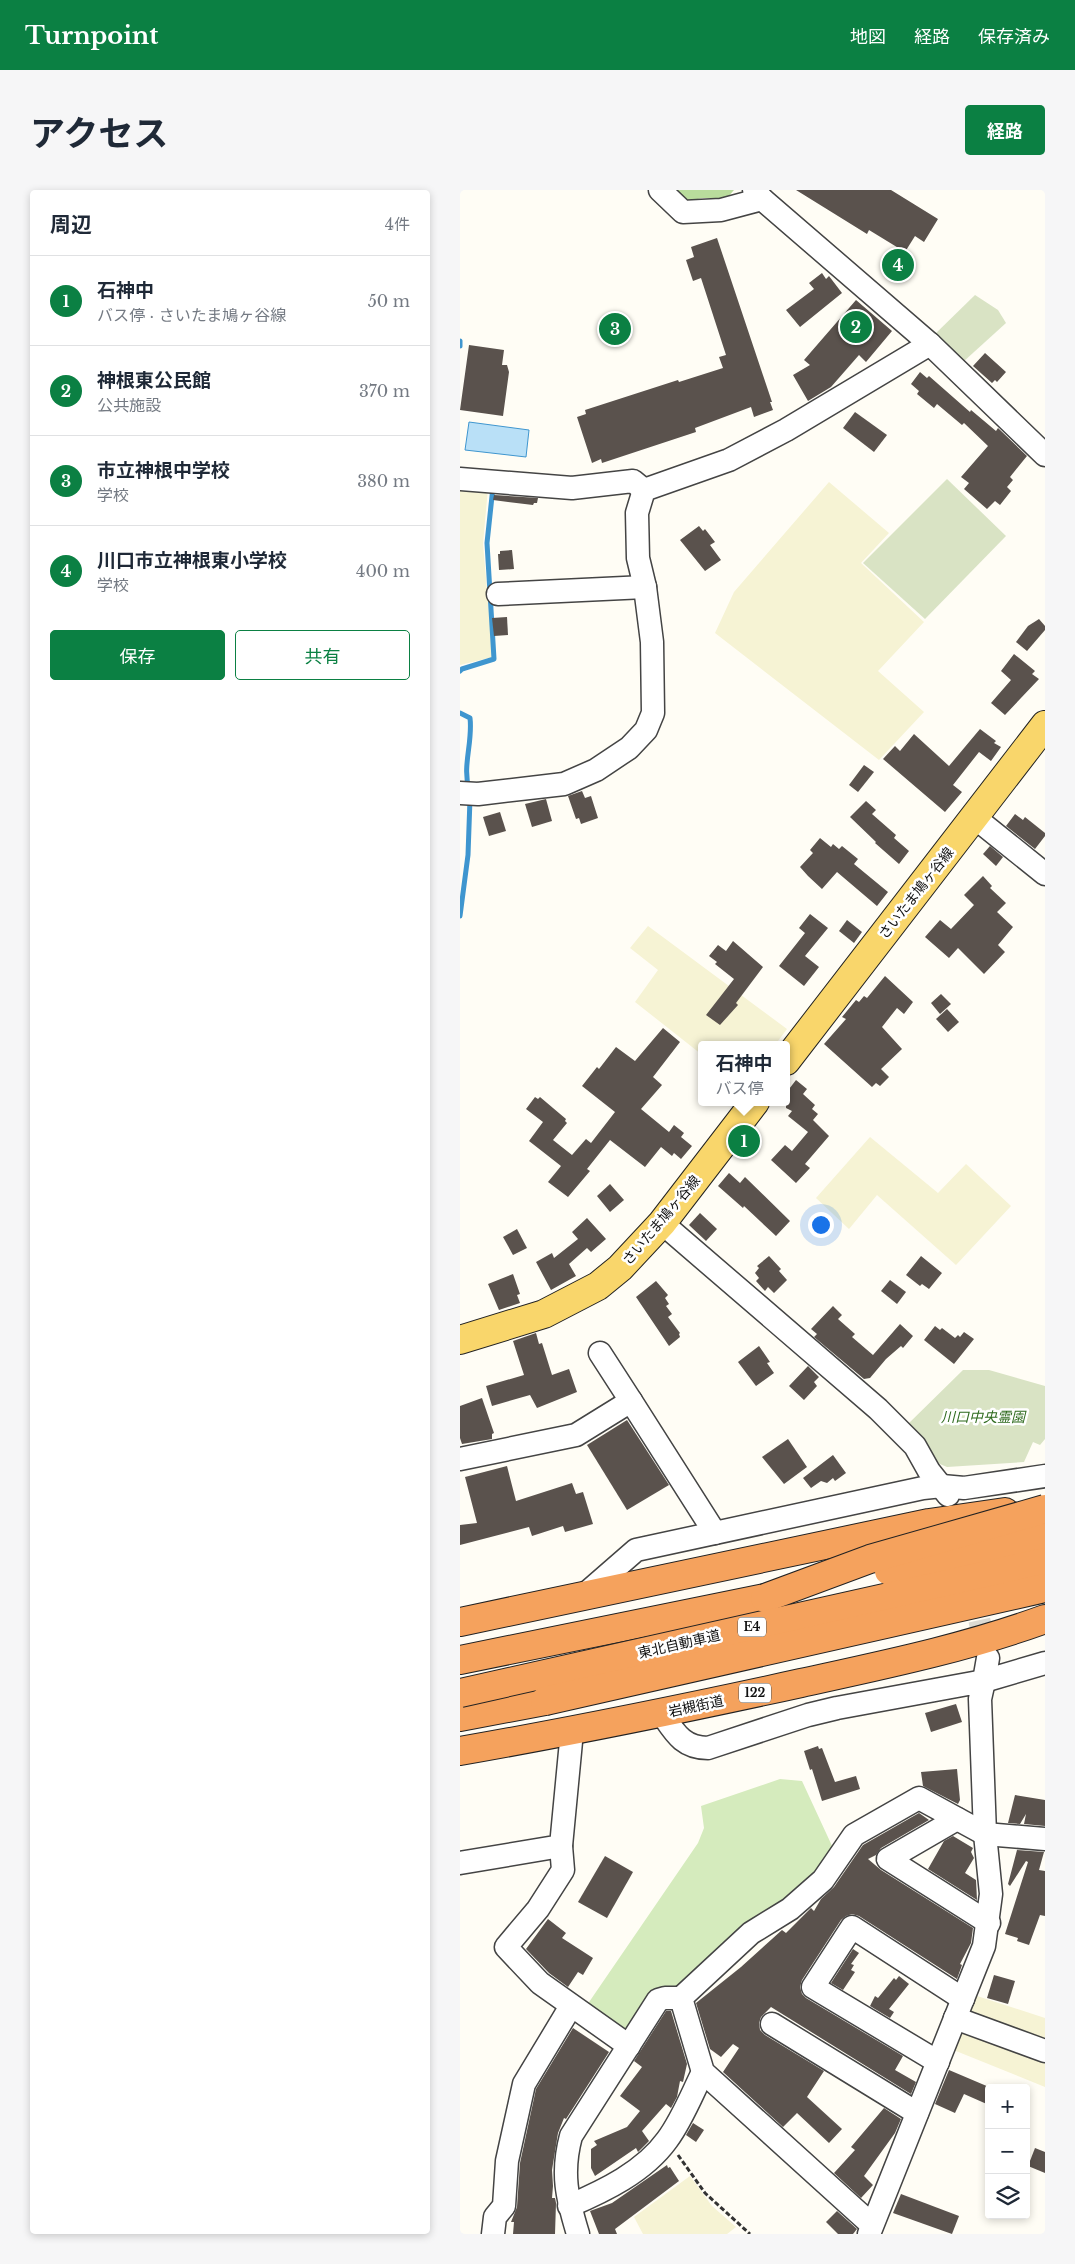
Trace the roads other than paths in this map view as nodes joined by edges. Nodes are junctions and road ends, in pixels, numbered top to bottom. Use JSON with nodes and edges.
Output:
{"nodes":[{"id":1,"x":660,"y":190,"type":"edge"},
{"id":2,"x":758,"y":195,"type":"edge"},
{"id":3,"x":930,"y":344,"type":"junction"},
{"id":4,"x":1045,"y":455,"type":"edge"},
{"id":5,"x":460,"y":479,"type":"edge"},
{"id":6,"x":644,"y":490,"type":"junction"},
{"id":7,"x":645,"y":588,"type":"junction"},
{"id":8,"x":498,"y":594,"type":"dead end"},
{"id":9,"x":1045,"y":725,"type":"edge"},
{"id":10,"x":460,"y":793,"type":"edge"},
{"id":11,"x":974,"y":817,"type":"junction"},
{"id":12,"x":1045,"y":874,"type":"edge"},
{"id":13,"x":790,"y":1056,"type":"edge"},
{"id":14,"x":752,"y":1106,"type":"edge"},
{"id":15,"x":662,"y":1223,"type":"junction"},
{"id":16,"x":460,"y":1340,"type":"edge"},
{"id":17,"x":600,"y":1353,"type":"dead end"},
{"id":18,"x":631,"y":1401,"type":"junction"},
{"id":19,"x":460,"y":1459,"type":"edge"},
{"id":20,"x":1045,"y":1476,"type":"edge"},
{"id":21,"x":947,"y":1493,"type":"junction"},
{"id":22,"x":1045,"y":1508,"type":"edge"},
{"id":23,"x":715,"y":1533,"type":"junction"},
{"id":24,"x":1045,"y":1537,"type":"edge"},
{"id":25,"x":1045,"y":1562,"type":"edge"},
{"id":26,"x":1045,"y":1588,"type":"edge"},
{"id":27,"x":582,"y":1597,"type":"junction"},
{"id":28,"x":765,"y":1598,"type":"junction"},
{"id":29,"x":1045,"y":1607,"type":"edge"},
{"id":30,"x":1045,"y":1619,"type":"edge"},
{"id":31,"x":460,"y":1622,"type":"edge"},
{"id":32,"x":988,"y":1658,"type":"tunnel mouth"},
{"id":33,"x":460,"y":1660,"type":"edge"},
{"id":34,"x":1045,"y":1663,"type":"edge"},
{"id":35,"x":984,"y":1681,"type":"junction"},
{"id":36,"x":460,"y":1693,"type":"edge"},
{"id":37,"x":546,"y":1701,"type":"junction"},
{"id":38,"x":662,"y":1714,"type":"junction"},
{"id":39,"x":460,"y":1717,"type":"edge"},
{"id":40,"x":572,"y":1731,"type":"junction"},
{"id":41,"x":460,"y":1751,"type":"edge"},
{"id":42,"x":957,"y":1819,"type":"junction"},
{"id":43,"x":985,"y":1834,"type":"junction"},
{"id":44,"x":1045,"y":1839,"type":"edge"},
{"id":45,"x":561,"y":1846,"type":"junction"},
{"id":46,"x":460,"y":1863,"type":"edge"},
{"id":47,"x":989,"y":1923,"type":"junction"},
{"id":48,"x":681,"y":1998,"type":"junction"},
{"id":49,"x":571,"y":2006,"type":"junction"},
{"id":50,"x":959,"y":2009,"type":"junction"},
{"id":51,"x":772,"y":2024,"type":"dead end"},
{"id":52,"x":629,"y":2046,"type":"junction"},
{"id":53,"x":1045,"y":2051,"type":"edge"},
{"id":54,"x":938,"y":2062,"type":"junction"},
{"id":55,"x":703,"y":2072,"type":"junction"},
{"id":56,"x":917,"y":2113,"type":"junction"},
{"id":57,"x":569,"y":2206,"type":"junction"},
{"id":58,"x":871,"y":2230,"type":"edge"},
{"id":59,"x":493,"y":2234,"type":"edge"},
{"id":60,"x":578,"y":2234,"type":"edge"}],
"edges":[{"from":1,"to":2,"type":"street"},
{"from":2,"to":3,"type":"street"},
{"from":3,"to":4,"type":"street"},
{"from":3,"to":6,"type":"street"},
{"from":5,"to":6,"type":"street"},
{"from":6,"to":7,"type":"street"},
{"from":7,"to":8,"type":"street"},
{"from":7,"to":10,"type":"street"},
{"from":9,"to":11,"type":"main road","name":"さいたま鳩ヶ谷線"},
{"from":11,"to":12,"type":"street"},
{"from":11,"to":13,"type":"main road","name":"さいたま鳩ヶ谷線"},
{"from":14,"to":15,"type":"main road","name":"さいたま鳩ヶ谷線"},
{"from":15,"to":16,"type":"main road","name":"さいたま鳩ヶ谷線"},
{"from":15,"to":21,"type":"street"},
{"from":17,"to":18,"type":"street"},
{"from":18,"to":19,"type":"street"},
{"from":18,"to":23,"type":"street"},
{"from":20,"to":21,"type":"street"},
{"from":21,"to":23,"type":"street"},
{"from":22,"to":27,"type":"highway"},
{"from":22,"to":28,"type":"highway","bridge":true},
{"from":23,"to":27,"type":"street"},
{"from":24,"to":28,"type":"highway","name":"東北自動車道","number":"E4","bridge":true},
{"from":25,"to":36,"type":"highway","name":"東北自動車道","number":"E4","bridge":true},
{"from":26,"to":37,"type":"highway","bridge":true},
{"from":27,"to":31,"type":"highway"},
{"from":28,"to":33,"type":"highway","name":"東北自動車道","number":"E4"},
{"from":29,"to":37,"type":"highway","bridge":true},
{"from":30,"to":38,"type":"highway","name":"岩槻街道","number":"122"},
{"from":32,"to":35,"type":"street"},
{"from":34,"to":35,"type":"street"},
{"from":35,"to":38,"type":"street"},
{"from":35,"to":43,"type":"street"},
{"from":37,"to":39,"type":"highway"},
{"from":38,"to":40,"type":"highway","name":"岩槻街道","number":"122"},
{"from":40,"to":41,"type":"highway","name":"岩槻街道","number":"122"},
{"from":40,"to":45,"type":"street"},
{"from":42,"to":43,"type":"street"},
{"from":42,"to":47,"type":"street"},
{"from":42,"to":48,"type":"street"},
{"from":43,"to":44,"type":"street"},
{"from":43,"to":47,"type":"street"},
{"from":45,"to":46,"type":"street"},
{"from":45,"to":49,"type":"street"},
{"from":47,"to":50,"type":"street"},
{"from":48,"to":52,"type":"street"},
{"from":48,"to":55,"type":"street"},
{"from":49,"to":52,"type":"street"},
{"from":49,"to":59,"type":"street"},
{"from":50,"to":53,"type":"street"},
{"from":50,"to":54,"type":"street"},
{"from":50,"to":54,"type":"street"},
{"from":51,"to":56,"type":"street"},
{"from":52,"to":57,"type":"street"},
{"from":54,"to":56,"type":"street"},
{"from":55,"to":57,"type":"street"},
{"from":55,"to":58,"type":"street"},
{"from":56,"to":58,"type":"street"},
{"from":57,"to":60,"type":"street"}]}
